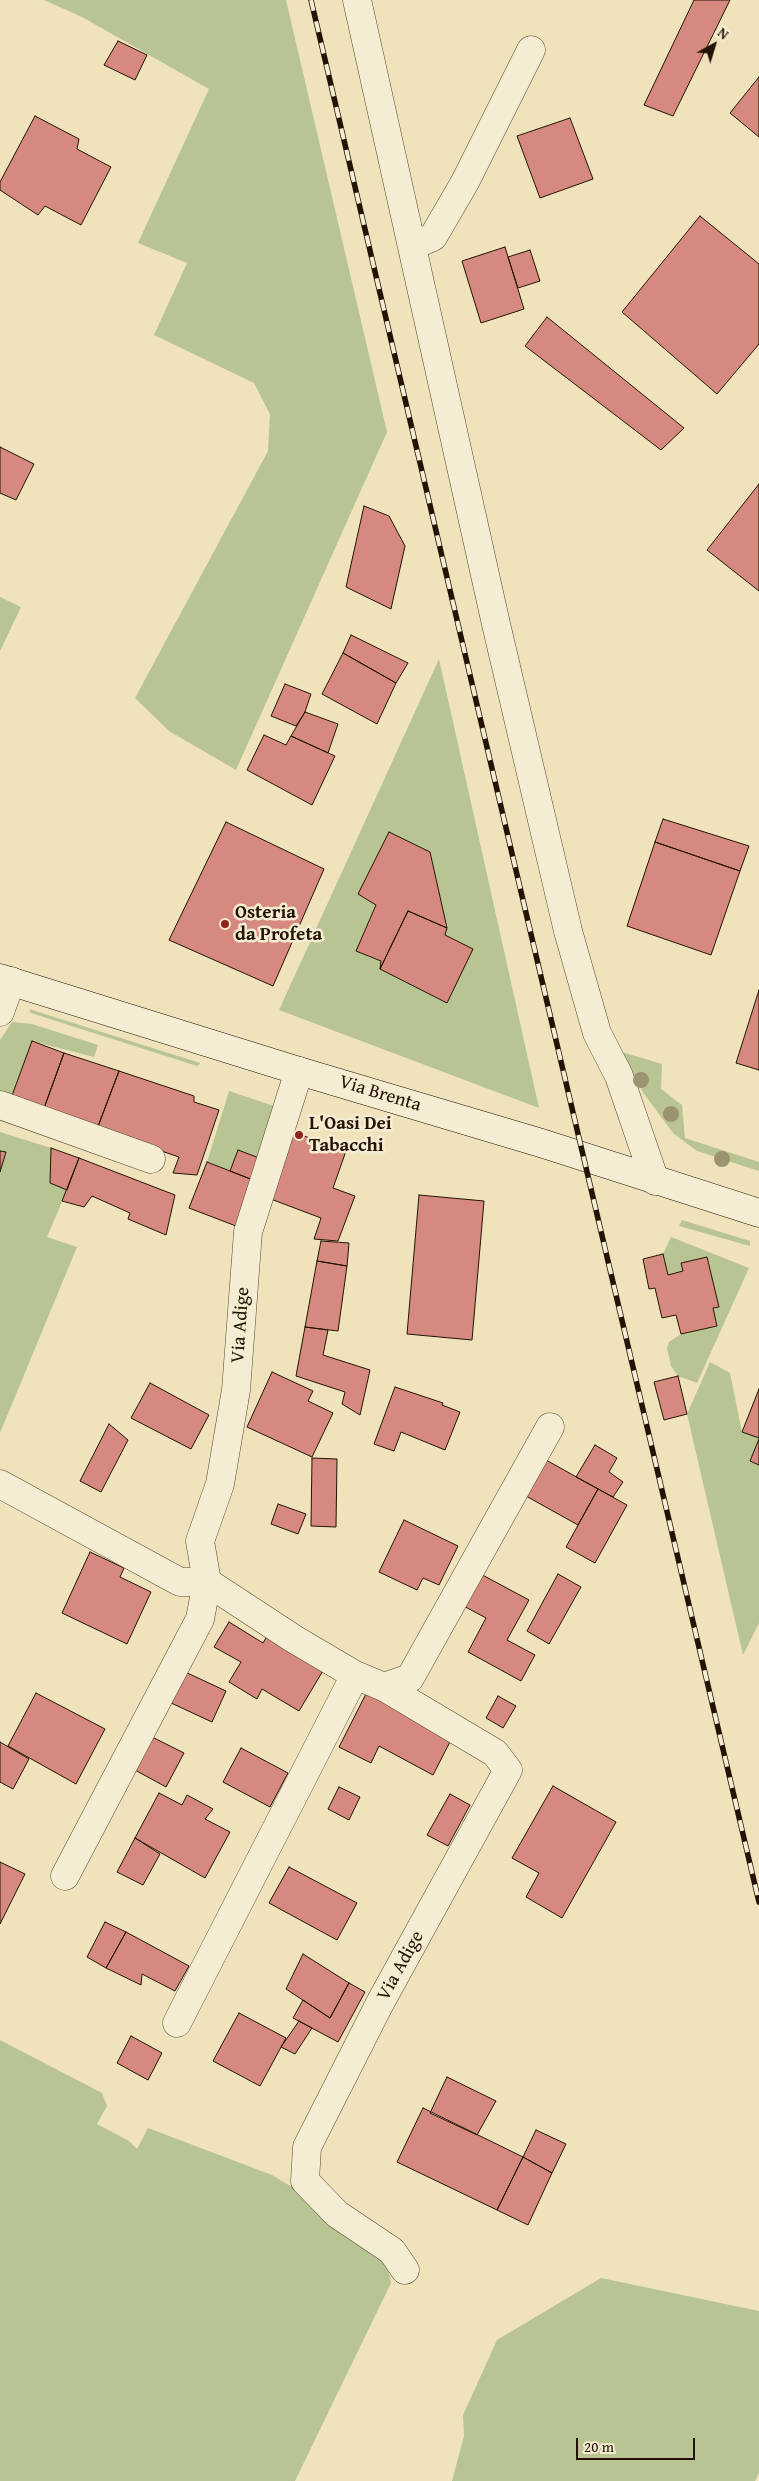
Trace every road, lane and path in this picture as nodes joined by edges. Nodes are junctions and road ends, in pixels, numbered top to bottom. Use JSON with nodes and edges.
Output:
{"nodes":[{"id":1,"x":356,"y":0,"type":"edge"},
{"id":2,"x":531,"y":50,"type":"dead end"},
{"id":3,"x":412,"y":246,"type":"junction"},
{"id":4,"x":6,"y":980,"type":"edge"},
{"id":5,"x":0,"y":1012,"type":"edge"},
{"id":6,"x":299,"y":1071,"type":"junction"},
{"id":7,"x":0,"y":1105,"type":"edge"},
{"id":8,"x":151,"y":1159,"type":"dead end"},
{"id":9,"x":656,"y":1181,"type":"junction"},
{"id":10,"x":759,"y":1213,"type":"edge"},
{"id":11,"x":550,"y":1427,"type":"dead end"},
{"id":12,"x":0,"y":1484,"type":"edge"},
{"id":13,"x":208,"y":1582,"type":"junction"},
{"id":14,"x":355,"y":1675,"type":"junction"},
{"id":15,"x":384,"y":1687,"type":"junction"},
{"id":16,"x":65,"y":1876,"type":"dead end"},
{"id":17,"x":177,"y":2023,"type":"dead end"},
{"id":18,"x":405,"y":2270,"type":"dead end"}],
"edges":[{"from":1,"to":3,"type":"street"},
{"from":2,"to":3,"type":"street"},
{"from":3,"to":9,"type":"street"},
{"from":4,"to":5,"type":"street"},
{"from":4,"to":6,"type":"street","name":"Via Brenta"},
{"from":6,"to":9,"type":"street","name":"Via Brenta"},
{"from":6,"to":13,"type":"street","name":"Via Adige"},
{"from":7,"to":8,"type":"street"},
{"from":9,"to":10,"type":"street","name":"Via Brenta"},
{"from":11,"to":15,"type":"street"},
{"from":12,"to":13,"type":"street"},
{"from":13,"to":14,"type":"street","name":"Via Adige"},
{"from":13,"to":16,"type":"street","name":"Via Adige"},
{"from":14,"to":15,"type":"street","name":"Via Adige"},
{"from":14,"to":17,"type":"street"},
{"from":15,"to":18,"type":"street","name":"Via Adige"}]}
